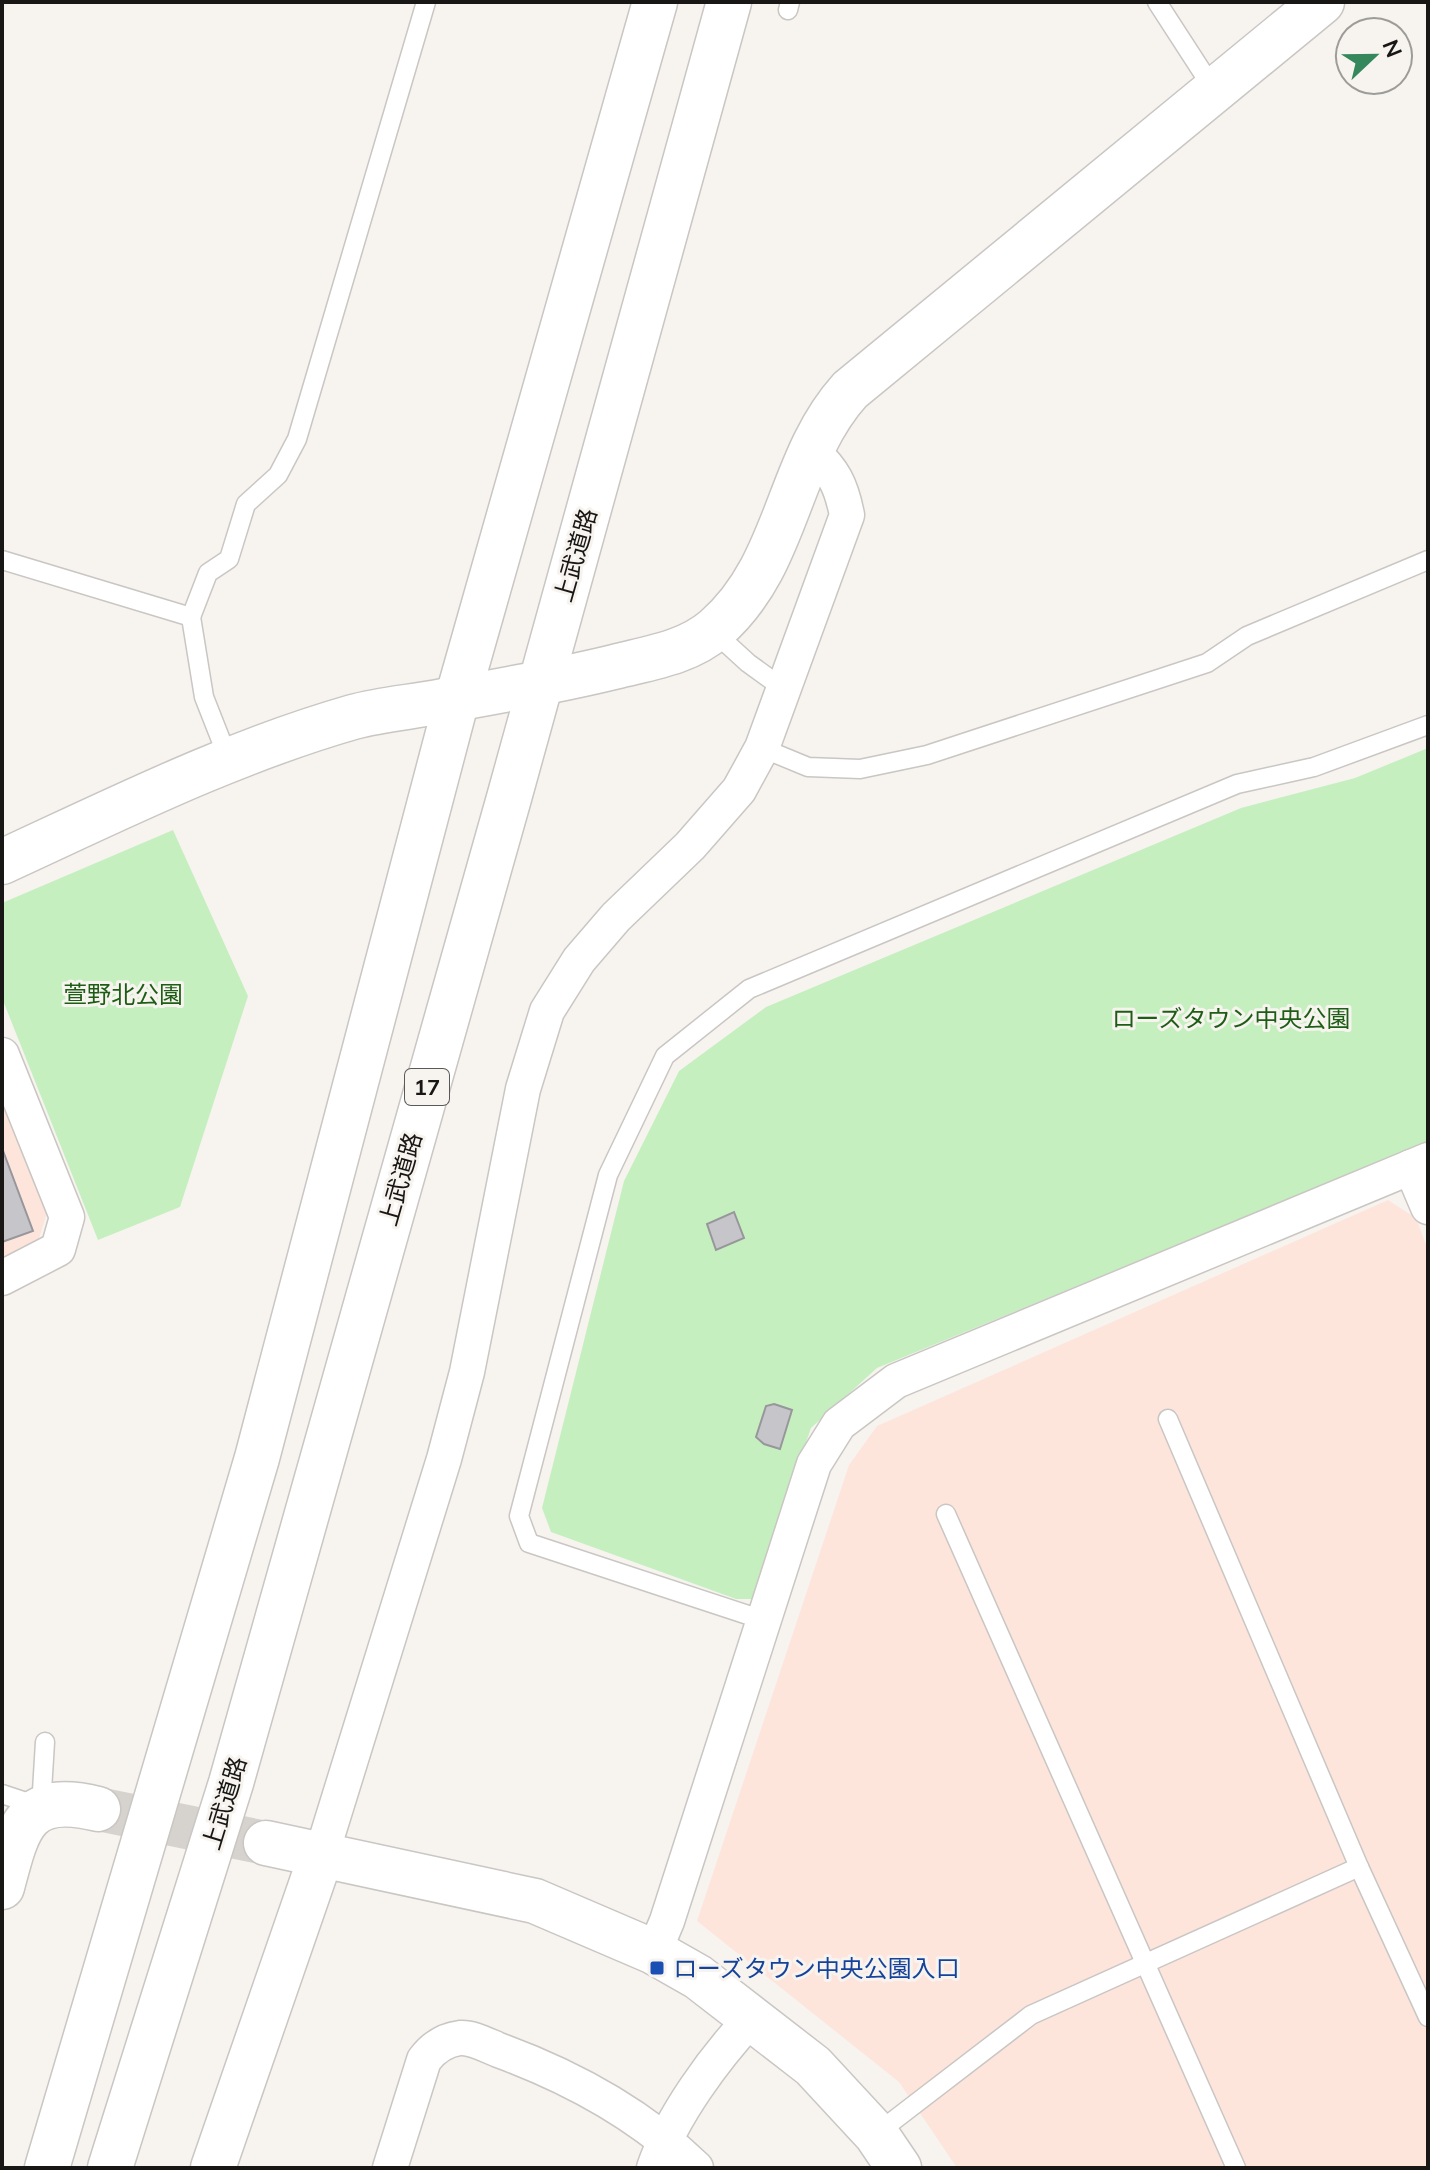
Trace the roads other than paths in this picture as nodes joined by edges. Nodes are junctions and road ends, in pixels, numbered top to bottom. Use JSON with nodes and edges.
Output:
{"nodes":[{"id":1,"x":426,"y":2,"type":"edge"},
{"id":2,"x":655,"y":2,"type":"edge"},
{"id":3,"x":729,"y":2,"type":"edge"},
{"id":4,"x":1157,"y":2,"type":"edge"},
{"id":5,"x":1322,"y":2,"type":"edge"},
{"id":6,"x":1214,"y":91,"type":"junction"},
{"id":7,"x":811,"y":450,"type":"junction"},
{"id":8,"x":2,"y":560,"type":"edge"},
{"id":9,"x":1428,"y":560,"type":"edge"},
{"id":10,"x":191,"y":617,"type":"junction"},
{"id":11,"x":713,"y":631,"type":"junction"},
{"id":12,"x":539,"y":685,"type":"junction"},
{"id":13,"x":784,"y":689,"type":"junction"},
{"id":14,"x":457,"y":699,"type":"junction"},
{"id":15,"x":1428,"y":725,"type":"edge"},
{"id":16,"x":762,"y":748,"type":"junction"},
{"id":17,"x":228,"y":758,"type":"junction"},
{"id":18,"x":2,"y":862,"type":"edge"},
{"id":19,"x":2,"y":1055,"type":"edge"},
{"id":20,"x":1419,"y":1164,"type":"edge"},
{"id":21,"x":1428,"y":1207,"type":"edge"},
{"id":22,"x":2,"y":1278,"type":"edge"},
{"id":23,"x":1168,"y":1419,"type":"dead end"},
{"id":24,"x":946,"y":1514,"type":"dead end"},
{"id":25,"x":763,"y":1620,"type":"junction"},
{"id":26,"x":45,"y":1742,"type":"dead end"},
{"id":27,"x":22,"y":1800,"type":"edge"},
{"id":28,"x":98,"y":1809,"type":"tunnel mouth"},
{"id":29,"x":266,"y":1843,"type":"tunnel mouth"},
{"id":30,"x":321,"y":1856,"type":"junction"},
{"id":31,"x":1359,"y":1867,"type":"junction"},
{"id":32,"x":2,"y":1887,"type":"edge"},
{"id":33,"x":654,"y":1952,"type":"junction"},
{"id":34,"x":1143,"y":1965,"type":"junction"},
{"id":35,"x":1428,"y":2017,"type":"edge"},
{"id":36,"x":752,"y":2018,"type":"junction"},
{"id":37,"x":887,"y":2151,"type":"edge"},
{"id":38,"x":659,"y":2153,"type":"edge"},
{"id":39,"x":47,"y":2168,"type":"edge"},
{"id":40,"x":110,"y":2168,"type":"edge"},
{"id":41,"x":213,"y":2168,"type":"edge"},
{"id":42,"x":390,"y":2168,"type":"edge"},
{"id":43,"x":696,"y":2168,"type":"edge"},
{"id":44,"x":1236,"y":2168,"type":"edge"}],
"edges":[{"from":1,"to":10,"type":"lane"},
{"from":2,"to":14,"type":"main road"},
{"from":3,"to":12,"type":"main road","name":"上武道路","number":"17"},
{"from":4,"to":6,"type":"lane"},
{"from":5,"to":6,"type":"main road"},
{"from":6,"to":7,"type":"main road"},
{"from":7,"to":11,"type":"main road"},
{"from":7,"to":13,"type":"street"},
{"from":8,"to":10,"type":"lane"},
{"from":9,"to":16,"type":"lane"},
{"from":10,"to":17,"type":"lane"},
{"from":11,"to":12,"type":"main road"},
{"from":11,"to":13,"type":"lane"},
{"from":12,"to":14,"type":"main road"},
{"from":12,"to":40,"type":"main road","name":"上武道路","number":"17"},
{"from":13,"to":16,"type":"street"},
{"from":14,"to":17,"type":"main road"},
{"from":14,"to":39,"type":"main road"},
{"from":15,"to":25,"type":"lane"},
{"from":16,"to":30,"type":"street"},
{"from":17,"to":18,"type":"main road"},
{"from":19,"to":22,"type":"street"},
{"from":20,"to":21,"type":"street"},
{"from":20,"to":25,"type":"street"},
{"from":23,"to":31,"type":"lane"},
{"from":24,"to":34,"type":"lane"},
{"from":25,"to":33,"type":"street"},
{"from":26,"to":27,"type":"lane"},
{"from":27,"to":28,"type":"main road"},
{"from":27,"to":32,"type":"main road"},
{"from":29,"to":30,"type":"main road"},
{"from":30,"to":33,"type":"main road"},
{"from":30,"to":41,"type":"main road"},
{"from":31,"to":34,"type":"lane"},
{"from":31,"to":35,"type":"lane"},
{"from":33,"to":36,"type":"main road"},
{"from":34,"to":37,"type":"lane"},
{"from":34,"to":44,"type":"lane"},
{"from":36,"to":37,"type":"main road"},
{"from":36,"to":38,"type":"street"},
{"from":38,"to":42,"type":"street"},
{"from":38,"to":43,"type":"street"}]}
